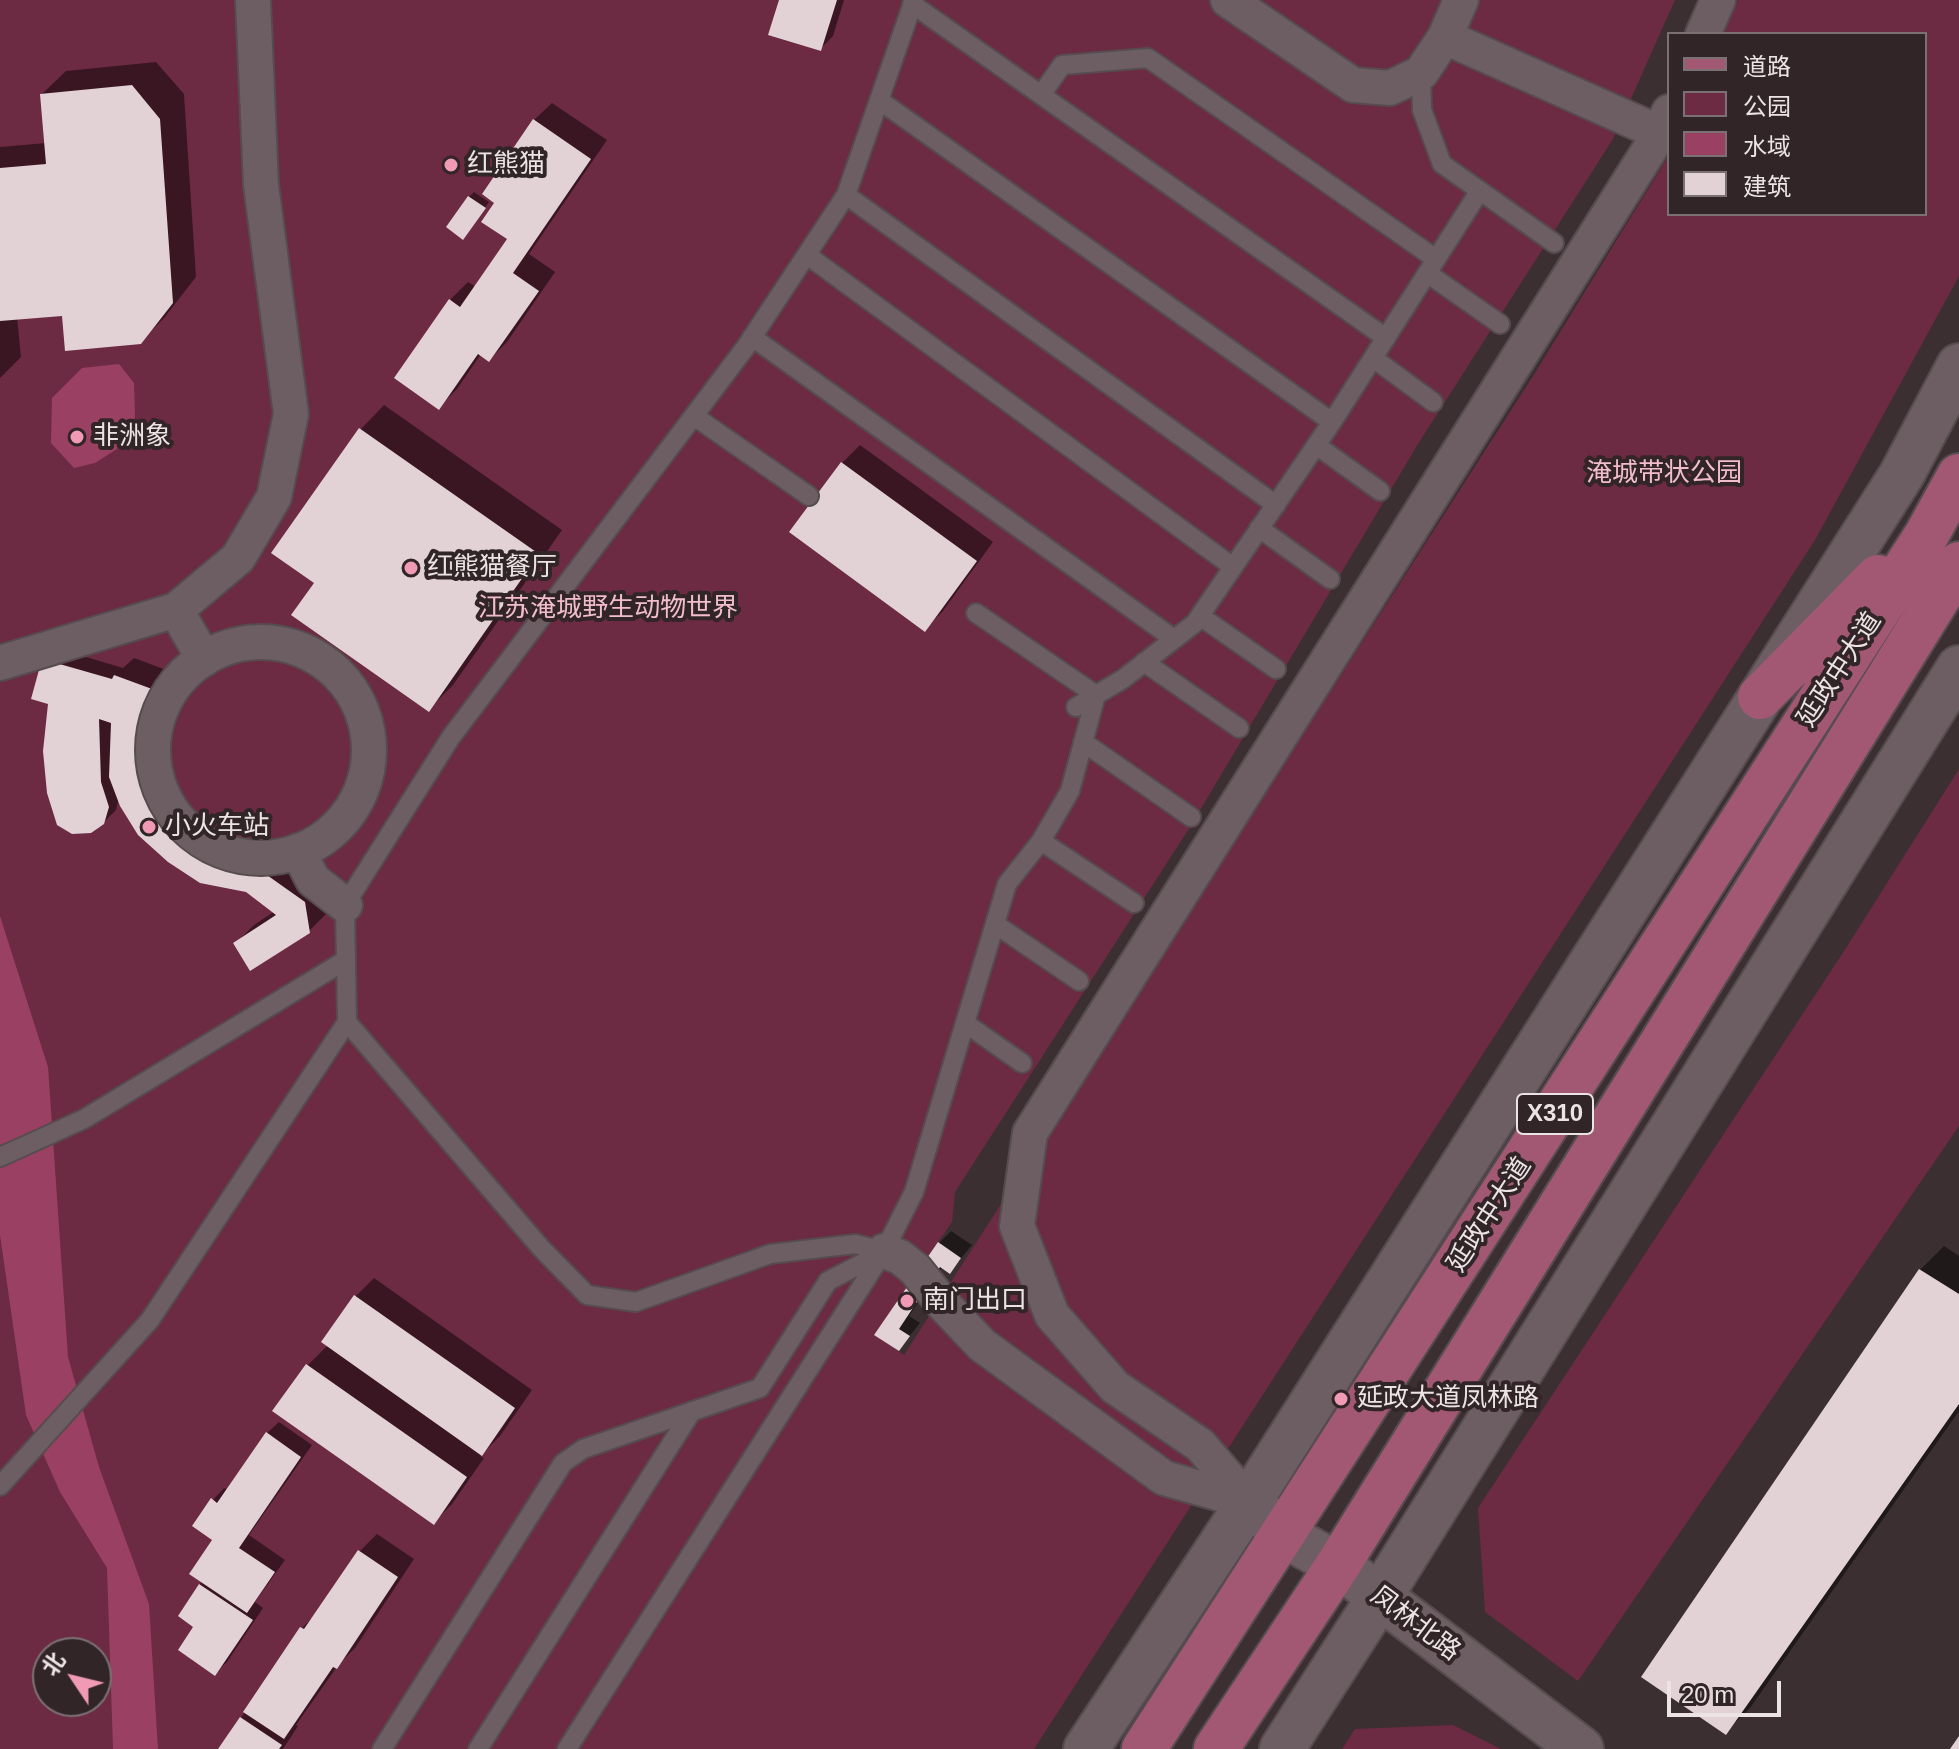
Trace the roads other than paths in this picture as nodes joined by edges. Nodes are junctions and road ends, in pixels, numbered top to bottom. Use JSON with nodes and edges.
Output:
{"nodes":[{"id":1,"x":253,"y":0,"type":"edge"},
{"id":2,"x":1228,"y":0,"type":"edge"},
{"id":3,"x":1461,"y":0,"type":"edge"},
{"id":4,"x":1718,"y":0,"type":"edge"},
{"id":5,"x":913,"y":2,"type":"edge"},
{"id":6,"x":1704,"y":32,"type":"edge"},
{"id":7,"x":1445,"y":37,"type":"junction"},
{"id":8,"x":1421,"y":73,"type":"junction"},
{"id":9,"x":1041,"y":95,"type":"junction"},
{"id":10,"x":879,"y":100,"type":"junction"},
{"id":11,"x":1664,"y":122,"type":"edge"},
{"id":12,"x":1479,"y":192,"type":"junction"},
{"id":13,"x":846,"y":195,"type":"junction"},
{"id":14,"x":1554,"y":243,"type":"dead end"},
{"id":15,"x":807,"y":255,"type":"junction"},
{"id":16,"x":1432,"y":266,"type":"junction"},
{"id":17,"x":1500,"y":324,"type":"dead end"},
{"id":18,"x":752,"y":337,"type":"junction"},
{"id":19,"x":1386,"y":338,"type":"junction"},
{"id":20,"x":1373,"y":358,"type":"junction"},
{"id":21,"x":1959,"y":366,"type":"edge"},
{"id":22,"x":1433,"y":402,"type":"dead end"},
{"id":23,"x":694,"y":416,"type":"junction"},
{"id":24,"x":1332,"y":422,"type":"junction"},
{"id":25,"x":1316,"y":445,"type":"junction"},
{"id":26,"x":1959,"y":476,"type":"edge"},
{"id":27,"x":1380,"y":491,"type":"dead end"},
{"id":28,"x":809,"y":496,"type":"dead end"},
{"id":29,"x":1276,"y":505,"type":"junction"},
{"id":30,"x":1935,"y":518,"type":"junction"},
{"id":31,"x":1259,"y":528,"type":"junction"},
{"id":32,"x":1959,"y":564,"type":"edge"},
{"id":33,"x":1233,"y":567,"type":"junction"},
{"id":34,"x":1330,"y":579,"type":"dead end"},
{"id":35,"x":176,"y":610,"type":"junction"},
{"id":36,"x":976,"y":613,"type":"dead end"},
{"id":37,"x":1200,"y":616,"type":"junction"},
{"id":38,"x":1174,"y":639,"type":"junction"},
{"id":39,"x":204,"y":659,"type":"junction"},
{"id":40,"x":1144,"y":662,"type":"junction"},
{"id":41,"x":0,"y":663,"type":"edge"},
{"id":42,"x":1959,"y":668,"type":"edge"},
{"id":43,"x":1276,"y":669,"type":"dead end"},
{"id":44,"x":1096,"y":695,"type":"junction"},
{"id":45,"x":1760,"y":697,"type":"junction"},
{"id":46,"x":1076,"y":707,"type":"dead end"},
{"id":47,"x":1239,"y":728,"type":"dead end"},
{"id":48,"x":1083,"y":742,"type":"junction"},
{"id":49,"x":1191,"y":817,"type":"dead end"},
{"id":50,"x":1041,"y":841,"type":"junction"},
{"id":51,"x":298,"y":851,"type":"junction"},
{"id":52,"x":1134,"y":903,"type":"dead end"},
{"id":53,"x":345,"y":905,"type":"junction"},
{"id":54,"x":995,"y":924,"type":"junction"},
{"id":55,"x":346,"y":960,"type":"junction"},
{"id":56,"x":1079,"y":981,"type":"dead end"},
{"id":57,"x":347,"y":1022,"type":"junction"},
{"id":58,"x":965,"y":1023,"type":"junction"},
{"id":59,"x":1022,"y":1063,"type":"dead end"},
{"id":60,"x":0,"y":1157,"type":"edge"},
{"id":61,"x":884,"y":1251,"type":"junction"},
{"id":62,"x":692,"y":1411,"type":"junction"},
{"id":63,"x":8,"y":1470,"type":"edge"},
{"id":64,"x":0,"y":1486,"type":"edge"},
{"id":65,"x":1249,"y":1502,"type":"junction"},
{"id":66,"x":1284,"y":1535,"type":"junction"},
{"id":67,"x":1338,"y":1565,"type":"junction"},
{"id":68,"x":1379,"y":1598,"type":"junction"},
{"id":69,"x":382,"y":1749,"type":"edge"},
{"id":70,"x":478,"y":1749,"type":"edge"},
{"id":71,"x":567,"y":1749,"type":"edge"},
{"id":72,"x":1086,"y":1749,"type":"edge"},
{"id":73,"x":1144,"y":1749,"type":"edge"},
{"id":74,"x":1216,"y":1749,"type":"edge"},
{"id":75,"x":1282,"y":1749,"type":"edge"},
{"id":76,"x":1581,"y":1749,"type":"edge"}],
"edges":[{"from":1,"to":35,"type":"street"},
{"from":2,"to":8,"type":"street"},
{"from":3,"to":7,"type":"street"},
{"from":4,"to":6,"type":"street"},
{"from":5,"to":9,"type":"lane"},
{"from":5,"to":10,"type":"lane"},
{"from":7,"to":8,"type":"street"},
{"from":7,"to":11,"type":"street"},
{"from":8,"to":12,"type":"lane"},
{"from":9,"to":16,"type":"lane"},
{"from":9,"to":19,"type":"lane"},
{"from":10,"to":13,"type":"lane"},
{"from":10,"to":24,"type":"lane"},
{"from":11,"to":65,"type":"street"},
{"from":12,"to":14,"type":"lane"},
{"from":12,"to":16,"type":"lane"},
{"from":13,"to":15,"type":"lane"},
{"from":13,"to":29,"type":"lane"},
{"from":15,"to":18,"type":"lane"},
{"from":15,"to":33,"type":"lane"},
{"from":16,"to":17,"type":"lane"},
{"from":16,"to":19,"type":"lane"},
{"from":18,"to":23,"type":"lane"},
{"from":18,"to":38,"type":"lane"},
{"from":19,"to":20,"type":"lane"},
{"from":20,"to":22,"type":"lane"},
{"from":20,"to":24,"type":"lane"},
{"from":21,"to":45,"type":"street"},
{"from":23,"to":28,"type":"lane"},
{"from":23,"to":53,"type":"lane"},
{"from":24,"to":25,"type":"lane"},
{"from":25,"to":27,"type":"lane"},
{"from":25,"to":29,"type":"lane"},
{"from":26,"to":30,"type":"main road","name":"延政中大道","number":"X310"},
{"from":29,"to":31,"type":"lane"},
{"from":30,"to":45,"type":"main road"},
{"from":30,"to":66,"type":"main road","name":"延政中大道","number":"X310"},
{"from":31,"to":33,"type":"lane"},
{"from":31,"to":34,"type":"lane"},
{"from":32,"to":67,"type":"main road","name":"延政中大道","number":"X310"},
{"from":33,"to":37,"type":"lane"},
{"from":35,"to":39,"type":"street"},
{"from":35,"to":41,"type":"street"},
{"from":36,"to":44,"type":"lane"},
{"from":37,"to":38,"type":"lane"},
{"from":37,"to":43,"type":"lane"},
{"from":38,"to":40,"type":"lane"},
{"from":39,"to":51,"type":"street"},
{"from":39,"to":51,"type":"street"},
{"from":40,"to":44,"type":"lane"},
{"from":40,"to":47,"type":"lane"},
{"from":42,"to":68,"type":"street"},
{"from":44,"to":46,"type":"lane"},
{"from":44,"to":48,"type":"lane"},
{"from":45,"to":65,"type":"street"},
{"from":48,"to":49,"type":"lane"},
{"from":48,"to":50,"type":"lane"},
{"from":50,"to":52,"type":"lane"},
{"from":50,"to":54,"type":"lane"},
{"from":51,"to":53,"type":"street"},
{"from":53,"to":55,"type":"lane"},
{"from":54,"to":56,"type":"lane"},
{"from":54,"to":58,"type":"lane"},
{"from":55,"to":57,"type":"lane"},
{"from":55,"to":60,"type":"lane"},
{"from":57,"to":61,"type":"lane"},
{"from":57,"to":63,"type":"lane"},
{"from":58,"to":59,"type":"lane"},
{"from":58,"to":61,"type":"lane"},
{"from":61,"to":62,"type":"lane"},
{"from":61,"to":65,"type":"street"},
{"from":61,"to":71,"type":"lane"},
{"from":62,"to":69,"type":"lane"},
{"from":62,"to":70,"type":"lane"},
{"from":63,"to":64,"type":"lane"},
{"from":65,"to":66,"type":"street","name":"凤林北路"},
{"from":65,"to":72,"type":"street"},
{"from":66,"to":67,"type":"street","name":"凤林北路"},
{"from":66,"to":73,"type":"main road","name":"延政中大道","number":"X310"},
{"from":67,"to":68,"type":"street","name":"凤林北路"},
{"from":67,"to":74,"type":"main road","name":"延政中大道","number":"X310"},
{"from":68,"to":75,"type":"street"},
{"from":68,"to":76,"type":"street","name":"凤林北路"}]}
